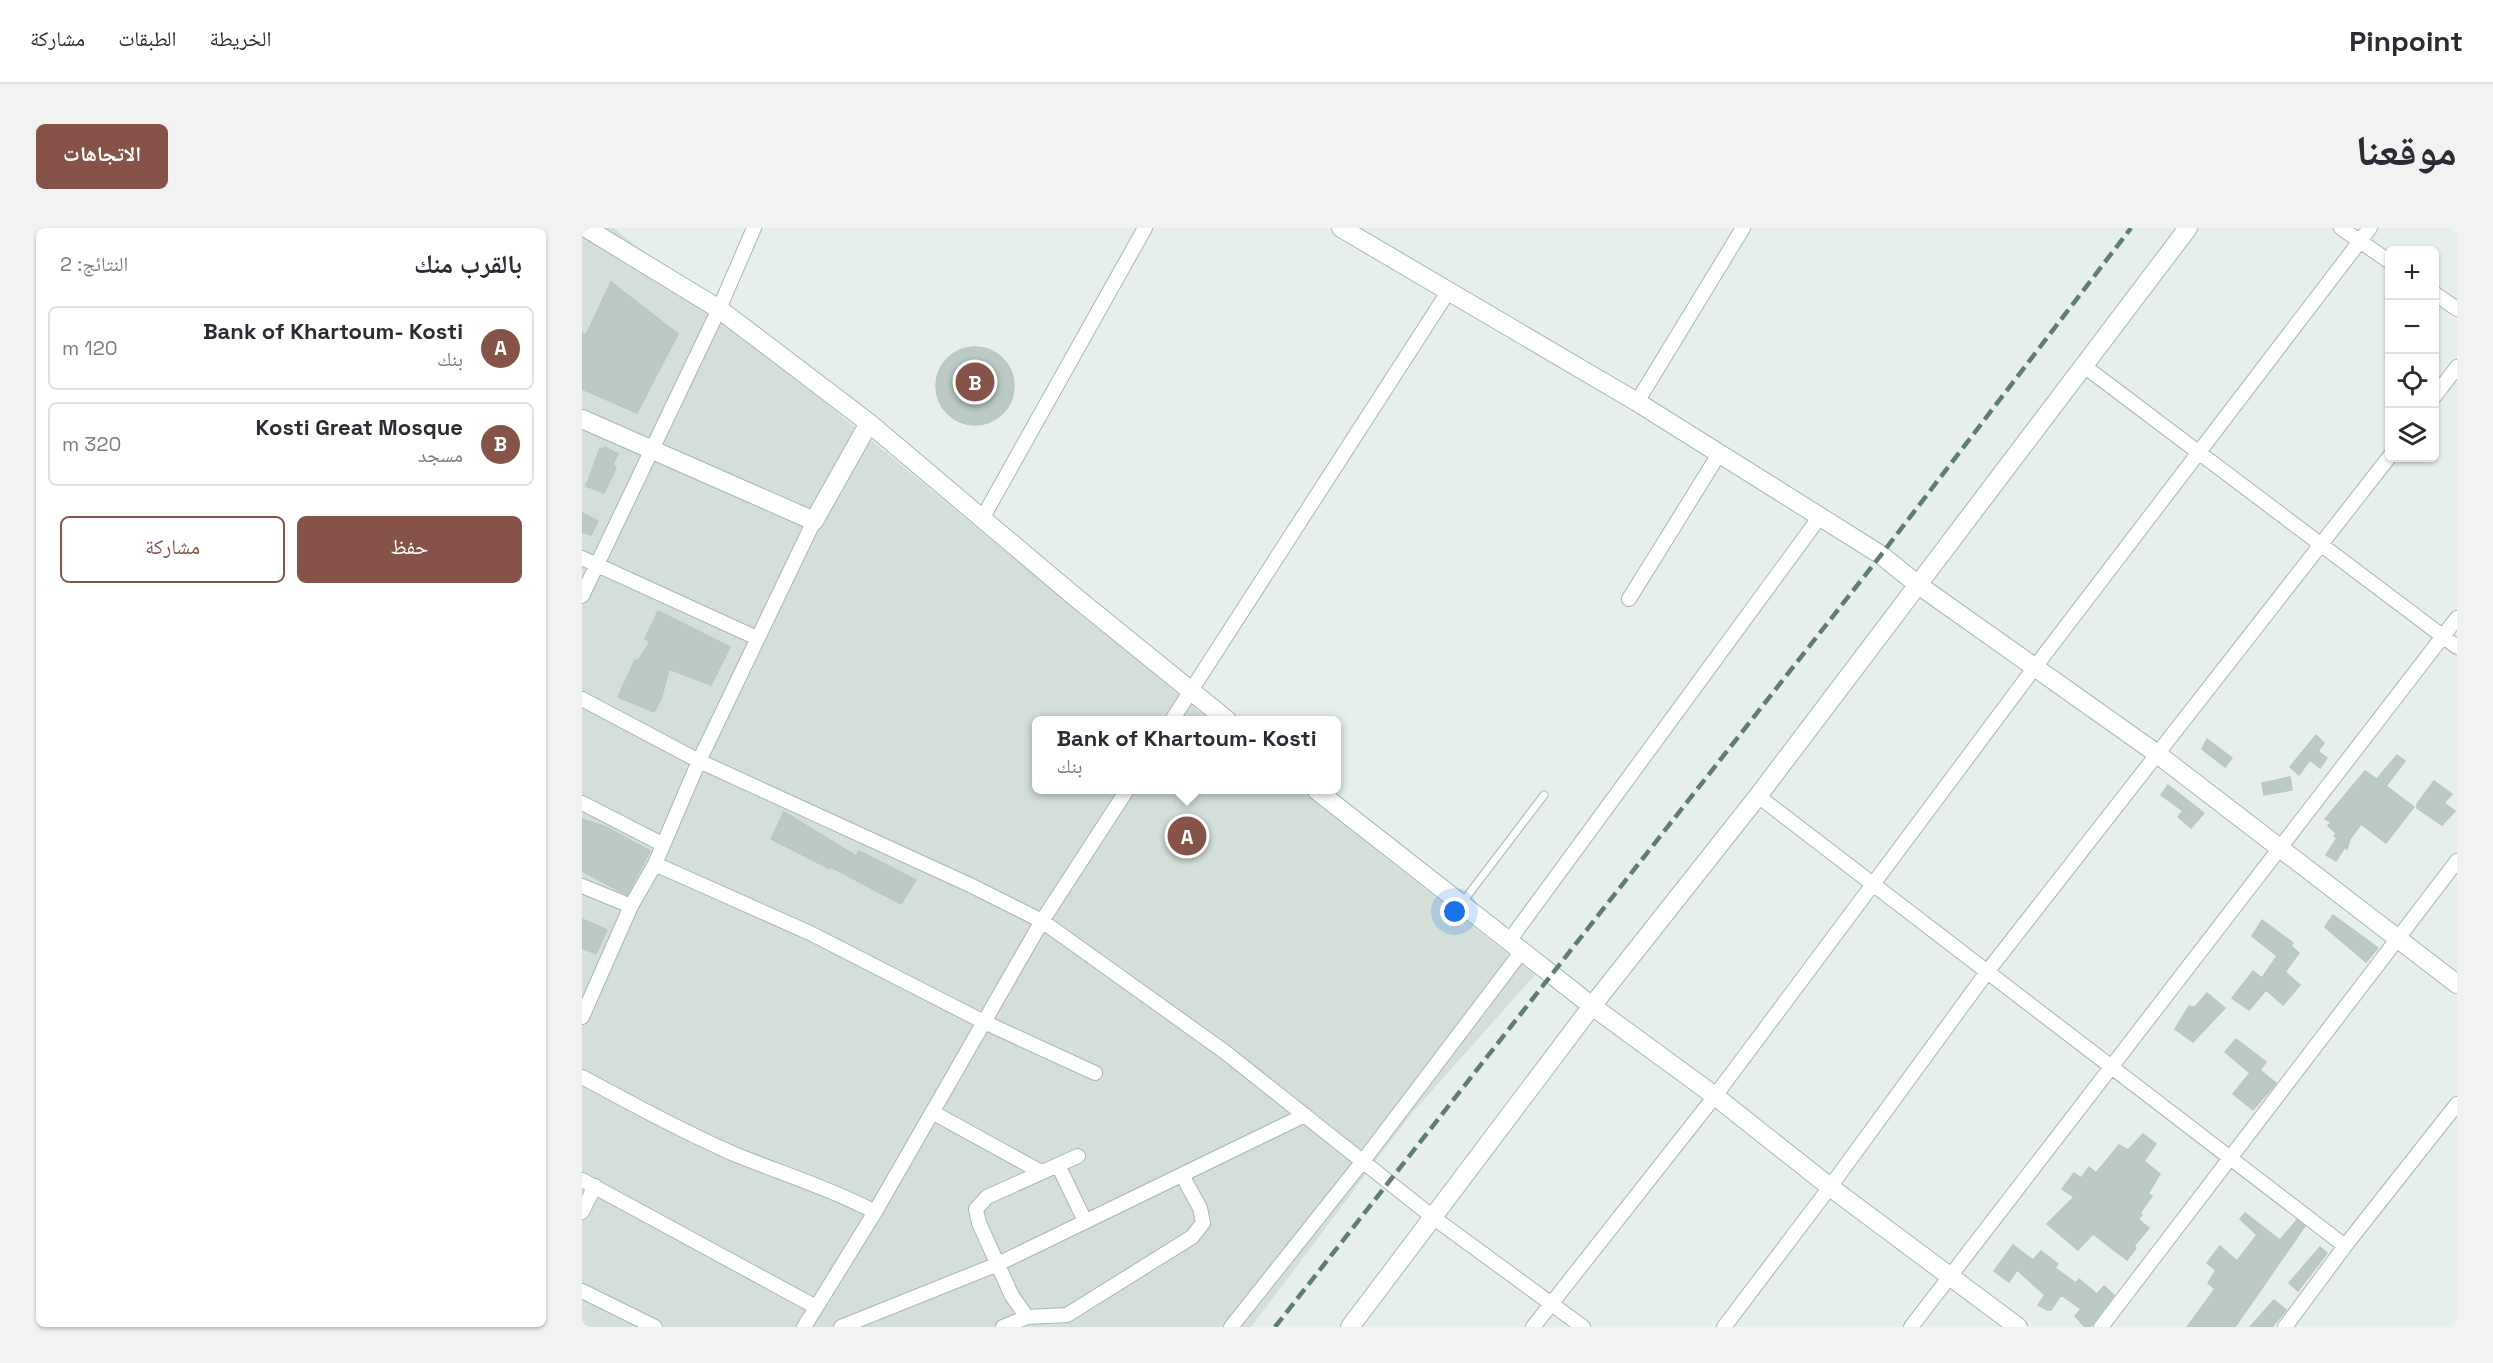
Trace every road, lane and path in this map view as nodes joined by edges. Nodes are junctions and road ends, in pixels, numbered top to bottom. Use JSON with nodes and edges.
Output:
{"nodes":[{"id":1,"x":586,"y":228,"type":"edge"},
{"id":2,"x":754,"y":228,"type":"edge"},
{"id":3,"x":1145,"y":228,"type":"edge"},
{"id":4,"x":1341,"y":228,"type":"edge"},
{"id":5,"x":1743,"y":228,"type":"edge"},
{"id":6,"x":2188,"y":228,"type":"edge"},
{"id":7,"x":2341,"y":228,"type":"edge"},
{"id":8,"x":2370,"y":228,"type":"edge"},
{"id":9,"x":2360,"y":241,"type":"junction"},
{"id":10,"x":2385,"y":258,"type":"edge"},
{"id":11,"x":1448,"y":292,"type":"junction"},
{"id":12,"x":2439,"y":297,"type":"edge"},
{"id":13,"x":719,"y":309,"type":"junction"},
{"id":14,"x":2457,"y":309,"type":"edge"},
{"id":15,"x":2084,"y":366,"type":"junction"},
{"id":16,"x":2457,"y":367,"type":"edge"},
{"id":17,"x":2439,"y":390,"type":"edge"},
{"id":18,"x":1637,"y":402,"type":"junction"},
{"id":19,"x":582,"y":419,"type":"edge"},
{"id":20,"x":869,"y":423,"type":"junction"},
{"id":21,"x":651,"y":449,"type":"junction"},
{"id":22,"x":2199,"y":452,"type":"junction"},
{"id":23,"x":1719,"y":454,"type":"junction"},
{"id":24,"x":2385,"y":462,"type":"edge"},
{"id":25,"x":983,"y":517,"type":"junction"},
{"id":26,"x":1819,"y":518,"type":"junction"},
{"id":27,"x":814,"y":521,"type":"junction"},
{"id":28,"x":2322,"y":545,"type":"junction"},
{"id":29,"x":582,"y":558,"type":"edge"},
{"id":30,"x":598,"y":565,"type":"junction"},
{"id":31,"x":1917,"y":584,"type":"junction"},
{"id":32,"x":582,"y":596,"type":"edge"},
{"id":33,"x":1629,"y":599,"type":"dead end"},
{"id":34,"x":2457,"y":618,"type":"edge"},
{"id":35,"x":2443,"y":636,"type":"junction"},
{"id":36,"x":757,"y":639,"type":"junction"},
{"id":37,"x":2457,"y":647,"type":"edge"},
{"id":38,"x":2035,"y":667,"type":"junction"},
{"id":39,"x":1191,"y":692,"type":"junction"},
{"id":40,"x":582,"y":699,"type":"edge"},
{"id":41,"x":1175,"y":716,"type":"edge"},
{"id":42,"x":1222,"y":716,"type":"edge"},
{"id":43,"x":2156,"y":753,"type":"junction"},
{"id":44,"x":699,"y":761,"type":"junction"},
{"id":45,"x":1125,"y":794,"type":"edge"},
{"id":46,"x":1322,"y":794,"type":"edge"},
{"id":47,"x":1544,"y":795,"type":"dead end"},
{"id":48,"x":1758,"y":796,"type":"junction"},
{"id":49,"x":582,"y":803,"type":"edge"},
{"id":50,"x":662,"y":844,"type":"junction"},
{"id":51,"x":2279,"y":848,"type":"junction"},
{"id":52,"x":2457,"y":861,"type":"edge"},
{"id":53,"x":655,"y":864,"type":"junction"},
{"id":54,"x":1874,"y":885,"type":"junction"},
{"id":55,"x":582,"y":886,"type":"edge"},
{"id":56,"x":1462,"y":904,"type":"junction"},
{"id":57,"x":631,"y":906,"type":"junction"},
{"id":58,"x":1042,"y":921,"type":"junction"},
{"id":59,"x":2397,"y":939,"type":"junction"},
{"id":60,"x":1516,"y":946,"type":"junction"},
{"id":61,"x":1987,"y":972,"type":"junction"},
{"id":62,"x":2457,"y":984,"type":"edge"},
{"id":63,"x":587,"y":995,"type":"edge"},
{"id":64,"x":1593,"y":1006,"type":"junction"},
{"id":65,"x":582,"y":1017,"type":"edge"},
{"id":66,"x":984,"y":1022,"type":"junction"},
{"id":67,"x":2112,"y":1067,"type":"junction"},
{"id":68,"x":1095,"y":1073,"type":"dead end"},
{"id":69,"x":582,"y":1077,"type":"edge"},
{"id":70,"x":1715,"y":1096,"type":"junction"},
{"id":71,"x":2457,"y":1104,"type":"edge"},
{"id":72,"x":932,"y":1112,"type":"junction"},
{"id":73,"x":1305,"y":1115,"type":"junction"},
{"id":74,"x":1078,"y":1156,"type":"dead end"},
{"id":75,"x":2230,"y":1157,"type":"junction"},
{"id":76,"x":1363,"y":1161,"type":"junction"},
{"id":77,"x":1058,"y":1165,"type":"junction"},
{"id":78,"x":1041,"y":1172,"type":"junction"},
{"id":79,"x":1182,"y":1175,"type":"junction"},
{"id":80,"x":588,"y":1183,"type":"edge"},
{"id":81,"x":1830,"y":1187,"type":"junction"},
{"id":82,"x":582,"y":1212,"type":"edge"},
{"id":83,"x":875,"y":1212,"type":"junction"},
{"id":84,"x":1434,"y":1218,"type":"junction"},
{"id":85,"x":1085,"y":1221,"type":"junction"},
{"id":86,"x":2345,"y":1246,"type":"junction"},
{"id":87,"x":998,"y":1264,"type":"junction"},
{"id":88,"x":1949,"y":1276,"type":"junction"},
{"id":89,"x":582,"y":1292,"type":"edge"},
{"id":90,"x":1551,"y":1303,"type":"junction"},
{"id":91,"x":816,"y":1307,"type":"junction"},
{"id":92,"x":1026,"y":1317,"type":"junction"},
{"id":93,"x":656,"y":1327,"type":"edge"},
{"id":94,"x":804,"y":1327,"type":"edge"},
{"id":95,"x":841,"y":1327,"type":"edge"},
{"id":96,"x":1003,"y":1327,"type":"edge"},
{"id":97,"x":1231,"y":1327,"type":"edge"},
{"id":98,"x":1350,"y":1327,"type":"edge"},
{"id":99,"x":1533,"y":1327,"type":"edge"},
{"id":100,"x":1582,"y":1327,"type":"edge"},
{"id":101,"x":1724,"y":1327,"type":"edge"},
{"id":102,"x":1911,"y":1327,"type":"edge"},
{"id":103,"x":2018,"y":1327,"type":"edge"},
{"id":104,"x":2101,"y":1327,"type":"edge"},
{"id":105,"x":2285,"y":1327,"type":"edge"}],
"edges":[{"from":1,"to":13,"type":"main road"},
{"from":2,"to":13,"type":"street"},
{"from":3,"to":25,"type":"street"},
{"from":4,"to":11,"type":"main road"},
{"from":5,"to":18,"type":"street"},
{"from":6,"to":15,"type":"main road"},
{"from":7,"to":9,"type":"street"},
{"from":8,"to":9,"type":"street"},
{"from":9,"to":10,"type":"street"},
{"from":9,"to":22,"type":"street"},
{"from":11,"to":18,"type":"main road"},
{"from":11,"to":39,"type":"street"},
{"from":12,"to":14,"type":"street"},
{"from":13,"to":20,"type":"main road"},
{"from":13,"to":21,"type":"street"},
{"from":15,"to":22,"type":"street"},
{"from":15,"to":31,"type":"main road"},
{"from":16,"to":17,"type":"street"},
{"from":18,"to":23,"type":"main road"},
{"from":19,"to":21,"type":"main road"},
{"from":20,"to":25,"type":"main road"},
{"from":20,"to":27,"type":"main road"},
{"from":21,"to":27,"type":"main road"},
{"from":21,"to":30,"type":"street"},
{"from":22,"to":28,"type":"street"},
{"from":22,"to":38,"type":"street"},
{"from":23,"to":26,"type":"main road"},
{"from":23,"to":33,"type":"street"},
{"from":24,"to":28,"type":"street"},
{"from":25,"to":39,"type":"main road"},
{"from":26,"to":31,"type":"main road"},
{"from":26,"to":60,"type":"street"},
{"from":27,"to":36,"type":"street"},
{"from":28,"to":35,"type":"street"},
{"from":28,"to":43,"type":"street"},
{"from":29,"to":30,"type":"street"},
{"from":30,"to":32,"type":"street"},
{"from":30,"to":36,"type":"street"},
{"from":31,"to":38,"type":"main road"},
{"from":31,"to":48,"type":"main road"},
{"from":34,"to":35,"type":"street"},
{"from":35,"to":37,"type":"street"},
{"from":35,"to":51,"type":"street"},
{"from":36,"to":44,"type":"street"},
{"from":38,"to":43,"type":"main road"},
{"from":38,"to":54,"type":"street"},
{"from":39,"to":41,"type":"street"},
{"from":39,"to":42,"type":"main road"},
{"from":40,"to":44,"type":"street"},
{"from":43,"to":51,"type":"main road"},
{"from":43,"to":61,"type":"street"},
{"from":44,"to":50,"type":"street"},
{"from":44,"to":58,"type":"street"},
{"from":45,"to":58,"type":"street"},
{"from":46,"to":56,"type":"main road"},
{"from":47,"to":56,"type":"lane"},
{"from":48,"to":54,"type":"street"},
{"from":48,"to":64,"type":"main road"},
{"from":49,"to":50,"type":"street"},
{"from":50,"to":53,"type":"street"},
{"from":51,"to":59,"type":"main road"},
{"from":51,"to":67,"type":"street"},
{"from":52,"to":59,"type":"street"},
{"from":53,"to":57,"type":"street"},
{"from":53,"to":66,"type":"street"},
{"from":54,"to":61,"type":"street"},
{"from":54,"to":70,"type":"street"},
{"from":55,"to":57,"type":"street"},
{"from":56,"to":60,"type":"main road"},
{"from":57,"to":63,"type":"street"},
{"from":58,"to":66,"type":"street"},
{"from":58,"to":73,"type":"street"},
{"from":59,"to":62,"type":"main road"},
{"from":59,"to":75,"type":"street"},
{"from":60,"to":64,"type":"main road"},
{"from":60,"to":76,"type":"street"},
{"from":61,"to":67,"type":"street"},
{"from":61,"to":81,"type":"street"},
{"from":63,"to":65,"type":"street"},
{"from":64,"to":70,"type":"main road"},
{"from":64,"to":84,"type":"main road"},
{"from":66,"to":68,"type":"street"},
{"from":66,"to":72,"type":"street"},
{"from":67,"to":75,"type":"street"},
{"from":67,"to":88,"type":"street"},
{"from":69,"to":83,"type":"street"},
{"from":70,"to":81,"type":"main road"},
{"from":70,"to":90,"type":"street"},
{"from":71,"to":86,"type":"street"},
{"from":72,"to":78,"type":"street"},
{"from":72,"to":83,"type":"street"},
{"from":73,"to":76,"type":"street"},
{"from":73,"to":79,"type":"street"},
{"from":74,"to":77,"type":"street"},
{"from":75,"to":86,"type":"street"},
{"from":75,"to":104,"type":"street"},
{"from":76,"to":84,"type":"street"},
{"from":76,"to":97,"type":"street"},
{"from":77,"to":78,"type":"street"},
{"from":77,"to":85,"type":"street"},
{"from":78,"to":87,"type":"street"},
{"from":79,"to":85,"type":"street"},
{"from":79,"to":92,"type":"street"},
{"from":80,"to":82,"type":"street"},
{"from":80,"to":91,"type":"street"},
{"from":81,"to":88,"type":"main road"},
{"from":81,"to":101,"type":"street"},
{"from":83,"to":91,"type":"street"},
{"from":84,"to":90,"type":"street"},
{"from":84,"to":98,"type":"main road"},
{"from":85,"to":87,"type":"street"},
{"from":86,"to":105,"type":"street"},
{"from":87,"to":92,"type":"street"},
{"from":87,"to":95,"type":"street"},
{"from":88,"to":102,"type":"street"},
{"from":88,"to":103,"type":"main road"},
{"from":89,"to":93,"type":"street"},
{"from":90,"to":99,"type":"street"},
{"from":90,"to":100,"type":"street"},
{"from":91,"to":94,"type":"street"},
{"from":92,"to":96,"type":"street"}]}
